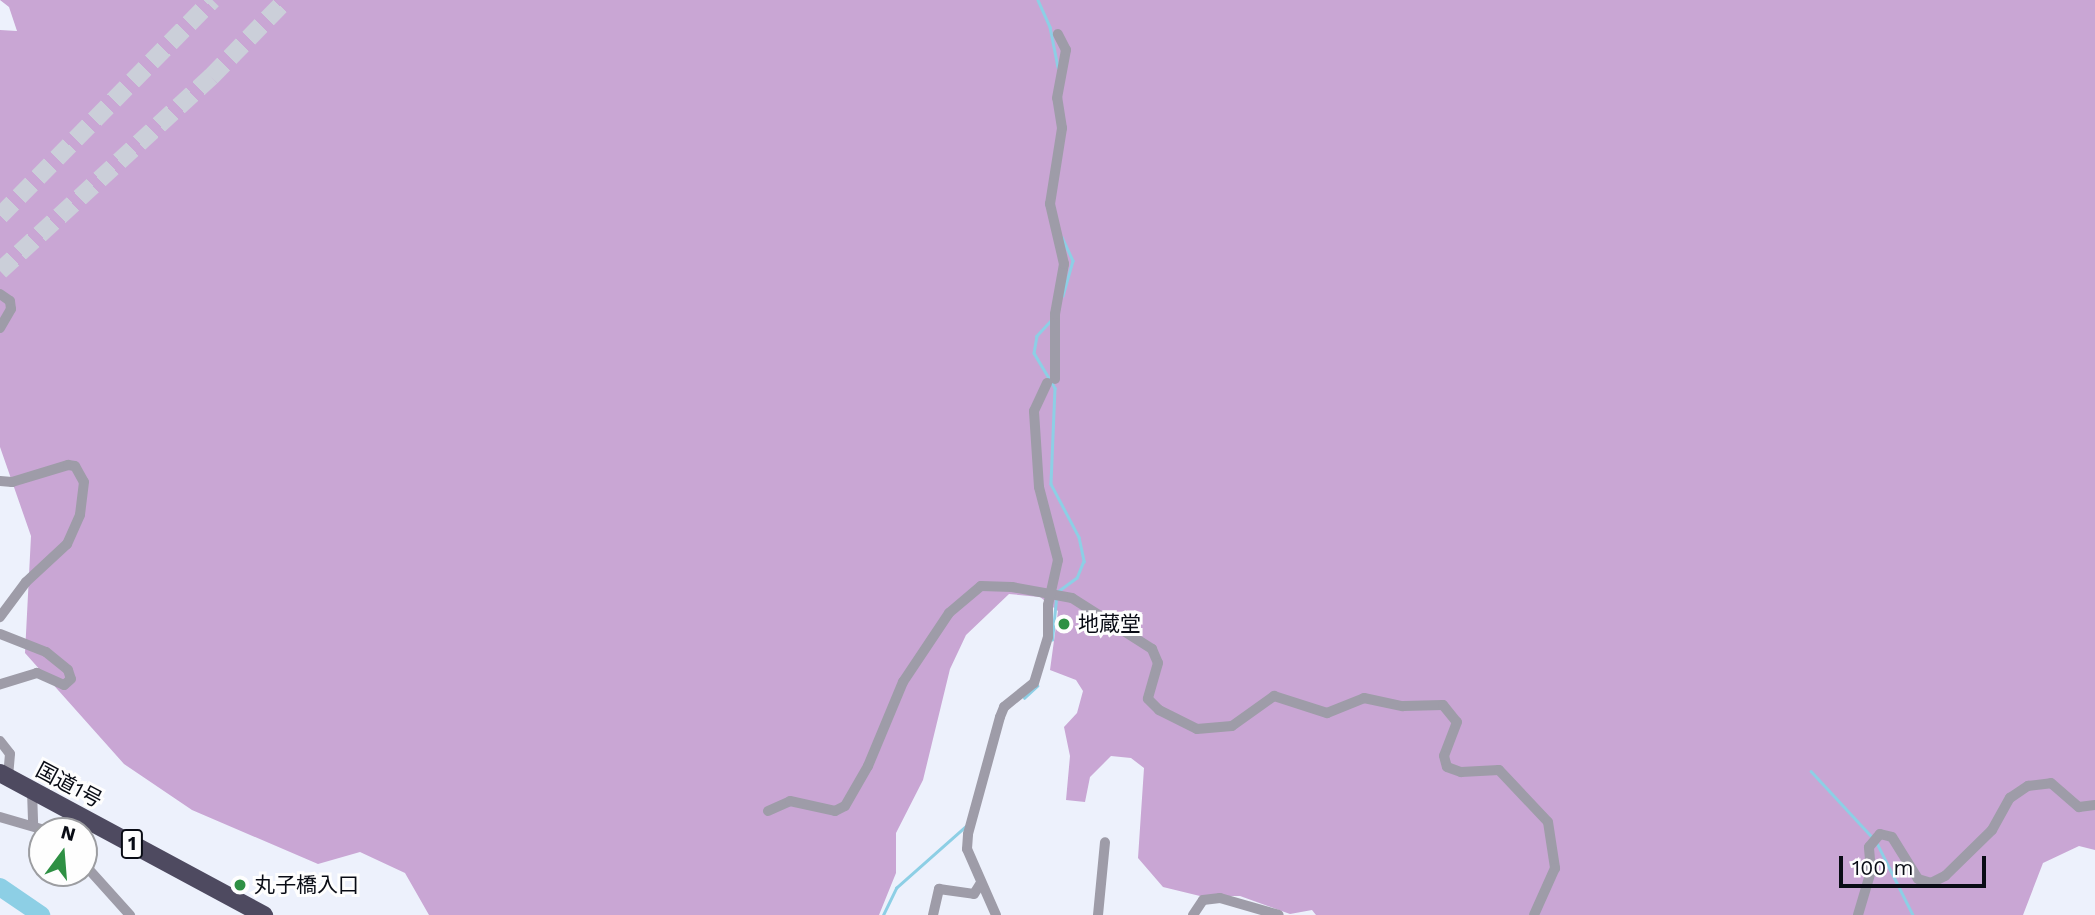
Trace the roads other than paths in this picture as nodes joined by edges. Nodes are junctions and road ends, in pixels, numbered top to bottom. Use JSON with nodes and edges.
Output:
{"nodes":[{"id":1,"x":1058,"y":34,"type":"dead end"},
{"id":2,"x":0,"y":294,"type":"edge"},
{"id":3,"x":0,"y":328,"type":"edge"},
{"id":4,"x":0,"y":481,"type":"edge"},
{"id":5,"x":1050,"y":595,"type":"junction"},
{"id":6,"x":0,"y":617,"type":"edge"},
{"id":7,"x":0,"y":634,"type":"edge"},
{"id":8,"x":0,"y":684,"type":"edge"},
{"id":9,"x":0,"y":741,"type":"edge"},
{"id":10,"x":4,"y":776,"type":"edge"},
{"id":11,"x":32,"y":791,"type":"junction"},
{"id":12,"x":2095,"y":805,"type":"edge"},
{"id":13,"x":768,"y":811,"type":"dead end"},
{"id":14,"x":0,"y":817,"type":"edge"},
{"id":15,"x":33,"y":817,"type":"edge"},
{"id":16,"x":28,"y":823,"type":"edge"},
{"id":17,"x":1105,"y":842,"type":"dead end"},
{"id":18,"x":98,"y":880,"type":"edge"},
{"id":19,"x":981,"y":883,"type":"junction"},
{"id":20,"x":130,"y":915,"type":"edge"},
{"id":21,"x":264,"y":915,"type":"edge"},
{"id":22,"x":933,"y":915,"type":"edge"},
{"id":23,"x":996,"y":915,"type":"edge"},
{"id":24,"x":1098,"y":915,"type":"edge"},
{"id":25,"x":1193,"y":915,"type":"edge"},
{"id":26,"x":1279,"y":915,"type":"edge"},
{"id":27,"x":1534,"y":915,"type":"edge"},
{"id":28,"x":1858,"y":915,"type":"edge"}],
"edges":[{"from":1,"to":5,"type":"street"},
{"from":2,"to":3,"type":"street"},
{"from":4,"to":6,"type":"street"},
{"from":5,"to":13,"type":"street"},
{"from":5,"to":19,"type":"street"},
{"from":5,"to":27,"type":"street"},
{"from":7,"to":8,"type":"street"},
{"from":9,"to":10,"type":"street"},
{"from":10,"to":11,"type":"highway","name":"国道1号","number":"1"},
{"from":11,"to":15,"type":"street"},
{"from":11,"to":21,"type":"highway","name":"国道1号","number":"1"},
{"from":12,"to":28,"type":"street"},
{"from":14,"to":16,"type":"street"},
{"from":17,"to":24,"type":"street"},
{"from":18,"to":20,"type":"street"},
{"from":19,"to":22,"type":"street"},
{"from":19,"to":23,"type":"street"},
{"from":25,"to":26,"type":"street"}]}
